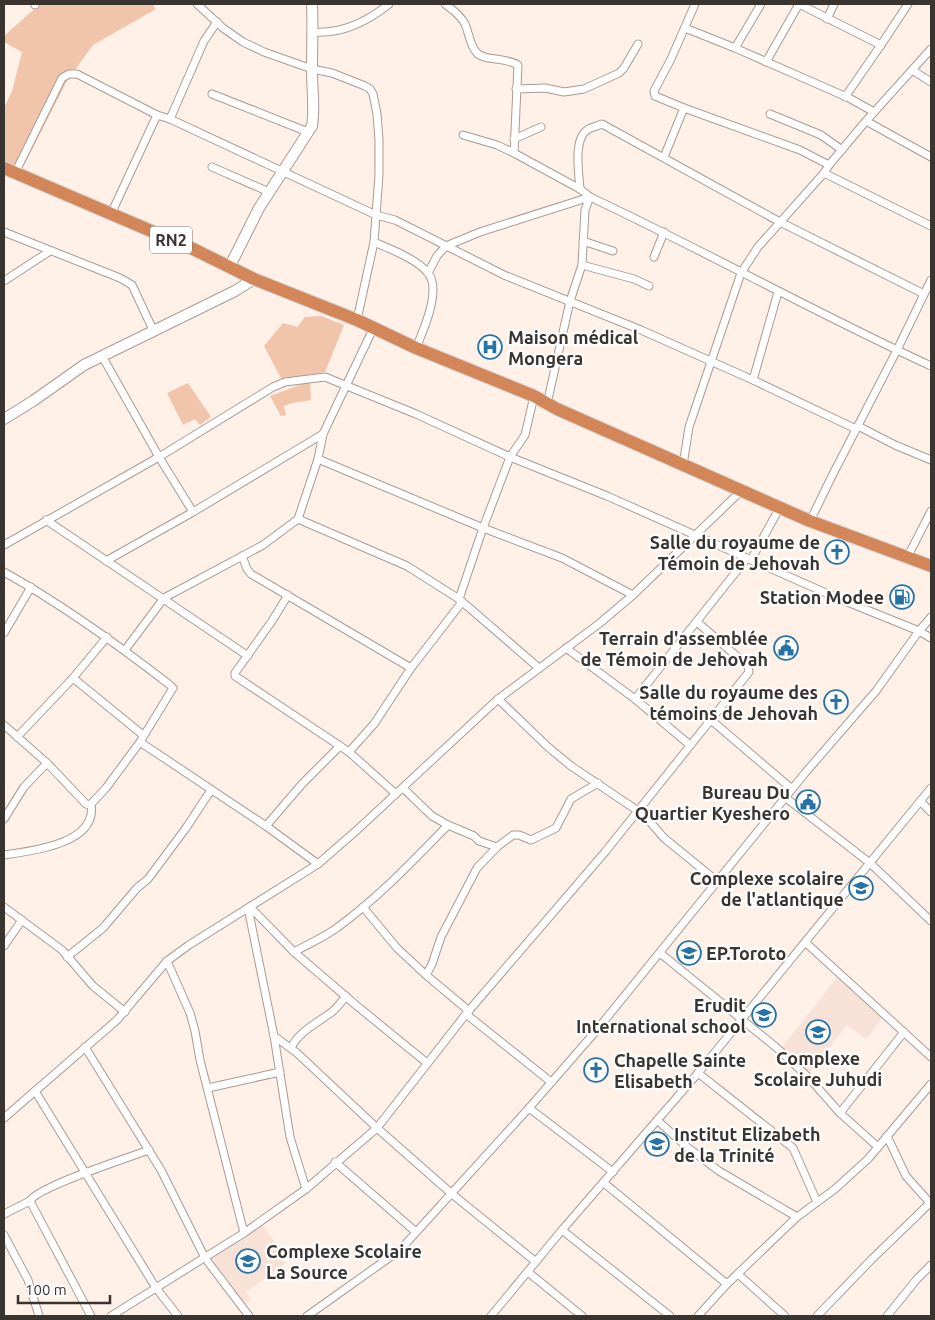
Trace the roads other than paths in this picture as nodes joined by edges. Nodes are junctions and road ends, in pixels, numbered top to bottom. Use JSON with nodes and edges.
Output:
{"nodes":[{"id":1,"x":197,"y":4,"type":"edge"},
{"id":2,"x":312,"y":4,"type":"edge"},
{"id":3,"x":389,"y":4,"type":"edge"},
{"id":4,"x":445,"y":4,"type":"edge"},
{"id":5,"x":695,"y":4,"type":"edge"},
{"id":6,"x":761,"y":4,"type":"edge"},
{"id":7,"x":799,"y":4,"type":"edge"},
{"id":8,"x":834,"y":4,"type":"edge"},
{"id":9,"x":908,"y":4,"type":"edge"},
{"id":10,"x":826,"y":19,"type":"junction"},
{"id":11,"x":216,"y":22,"type":"junction"},
{"id":12,"x":685,"y":28,"type":"junction"},
{"id":13,"x":313,"y":32,"type":"junction"},
{"id":14,"x":638,"y":44,"type":"dead end"},
{"id":15,"x":881,"y":45,"type":"junction"},
{"id":16,"x":735,"y":48,"type":"junction"},
{"id":17,"x":931,"y":49,"type":"edge"},
{"id":18,"x":766,"y":62,"type":"junction"},
{"id":19,"x":312,"y":69,"type":"junction"},
{"id":20,"x":912,"y":70,"type":"junction"},
{"id":21,"x":931,"y":82,"type":"edge"},
{"id":22,"x":516,"y":89,"type":"junction"},
{"id":23,"x":212,"y":94,"type":"dead end"},
{"id":24,"x":846,"y":97,"type":"junction"},
{"id":25,"x":684,"y":108,"type":"junction"},
{"id":26,"x":874,"y":112,"type":"junction"},
{"id":27,"x":770,"y":114,"type":"dead end"},
{"id":28,"x":158,"y":115,"type":"junction"},
{"id":29,"x":170,"y":119,"type":"junction"},
{"id":30,"x":866,"y":121,"type":"junction"},
{"id":31,"x":541,"y":127,"type":"dead end"},
{"id":32,"x":308,"y":132,"type":"junction"},
{"id":33,"x":463,"y":135,"type":"dead end"},
{"id":34,"x":514,"y":139,"type":"junction"},
{"id":35,"x":842,"y":150,"type":"junction"},
{"id":36,"x":514,"y":153,"type":"junction"},
{"id":37,"x":664,"y":157,"type":"junction"},
{"id":38,"x":931,"y":157,"type":"edge"},
{"id":39,"x":829,"y":165,"type":"junction"},
{"id":40,"x":212,"y":167,"type":"dead end"},
{"id":41,"x":10,"y":170,"type":"edge"},
{"id":42,"x":283,"y":171,"type":"junction"},
{"id":43,"x":824,"y":173,"type":"junction"},
{"id":44,"x":580,"y":189,"type":"junction"},
{"id":45,"x":269,"y":192,"type":"junction"},
{"id":46,"x":590,"y":196,"type":"junction"},
{"id":47,"x":111,"y":214,"type":"junction"},
{"id":48,"x":376,"y":214,"type":"junction"},
{"id":49,"x":780,"y":222,"type":"junction"},
{"id":50,"x":931,"y":226,"type":"edge"},
{"id":51,"x":4,"y":232,"type":"edge"},
{"id":52,"x":664,"y":232,"type":"junction"},
{"id":53,"x":583,"y":241,"type":"junction"},
{"id":54,"x":374,"y":242,"type":"junction"},
{"id":55,"x":446,"y":246,"type":"junction"},
{"id":56,"x":50,"y":251,"type":"junction"},
{"id":57,"x":613,"y":251,"type":"dead end"},
{"id":58,"x":654,"y":257,"type":"dead end"},
{"id":59,"x":582,"y":265,"type":"junction"},
{"id":60,"x":230,"y":266,"type":"junction"},
{"id":61,"x":741,"y":272,"type":"junction"},
{"id":62,"x":428,"y":274,"type":"junction"},
{"id":63,"x":254,"y":279,"type":"junction"},
{"id":64,"x":931,"y":280,"type":"edge"},
{"id":65,"x":4,"y":281,"type":"edge"},
{"id":66,"x":649,"y":286,"type":"dead end"},
{"id":67,"x":778,"y":292,"type":"junction"},
{"id":68,"x":924,"y":294,"type":"junction"},
{"id":69,"x":570,"y":301,"type":"junction"},
{"id":70,"x":357,"y":320,"type":"junction"},
{"id":71,"x":373,"y":329,"type":"junction"},
{"id":72,"x":154,"y":332,"type":"junction"},
{"id":73,"x":416,"y":348,"type":"junction"},
{"id":74,"x":897,"y":350,"type":"junction"},
{"id":75,"x":102,"y":356,"type":"junction"},
{"id":76,"x":710,"y":361,"type":"junction"},
{"id":77,"x":931,"y":366,"type":"edge"},
{"id":78,"x":753,"y":380,"type":"junction"},
{"id":79,"x":348,"y":385,"type":"junction"},
{"id":80,"x":534,"y":396,"type":"junction"},
{"id":81,"x":547,"y":404,"type":"junction"},
{"id":82,"x":4,"y":419,"type":"edge"},
{"id":83,"x":857,"y":427,"type":"junction"},
{"id":84,"x":323,"y":434,"type":"junction"},
{"id":85,"x":159,"y":457,"type":"junction"},
{"id":86,"x":510,"y":458,"type":"junction"},
{"id":87,"x":318,"y":459,"type":"junction"},
{"id":88,"x":931,"y":460,"type":"edge"},
{"id":89,"x":683,"y":466,"type":"junction"},
{"id":90,"x":741,"y":491,"type":"junction"},
{"id":91,"x":780,"y":507,"type":"junction"},
{"id":92,"x":931,"y":511,"type":"edge"},
{"id":93,"x":193,"y":512,"type":"junction"},
{"id":94,"x":298,"y":519,"type":"junction"},
{"id":95,"x":46,"y":520,"type":"junction"},
{"id":96,"x":810,"y":521,"type":"junction"},
{"id":97,"x":483,"y":528,"type":"junction"},
{"id":98,"x":694,"y":535,"type":"junction"},
{"id":99,"x":4,"y":545,"type":"edge"},
{"id":100,"x":242,"y":556,"type":"junction"},
{"id":101,"x":908,"y":556,"type":"junction"},
{"id":102,"x":749,"y":559,"type":"junction"},
{"id":103,"x":106,"y":561,"type":"junction"},
{"id":104,"x":931,"y":566,"type":"edge"},
{"id":105,"x":4,"y":572,"type":"edge"},
{"id":106,"x":31,"y":588,"type":"junction"},
{"id":107,"x":288,"y":595,"type":"junction"},
{"id":108,"x":633,"y":595,"type":"junction"},
{"id":109,"x":164,"y":598,"type":"junction"},
{"id":110,"x":460,"y":600,"type":"junction"},
{"id":111,"x":931,"y":617,"type":"edge"},
{"id":112,"x":697,"y":622,"type":"junction"},
{"id":113,"x":919,"y":631,"type":"junction"},
{"id":114,"x":4,"y":633,"type":"edge"},
{"id":115,"x":107,"y":637,"type":"junction"},
{"id":116,"x":931,"y":638,"type":"edge"},
{"id":117,"x":566,"y":648,"type":"junction"},
{"id":118,"x":125,"y":650,"type":"junction"},
{"id":119,"x":248,"y":656,"type":"junction"},
{"id":120,"x":411,"y":668,"type":"junction"},
{"id":121,"x":539,"y":668,"type":"junction"},
{"id":122,"x":73,"y":678,"type":"junction"},
{"id":123,"x":498,"y":699,"type":"junction"},
{"id":124,"x":635,"y":699,"type":"junction"},
{"id":125,"x":711,"y":720,"type":"junction"},
{"id":126,"x":4,"y":725,"type":"edge"},
{"id":127,"x":17,"y":738,"type":"junction"},
{"id":128,"x":141,"y":738,"type":"junction"},
{"id":129,"x":690,"y":745,"type":"junction"},
{"id":130,"x":340,"y":746,"type":"junction"},
{"id":131,"x":349,"y":752,"type":"junction"},
{"id":132,"x":47,"y":764,"type":"junction"},
{"id":133,"x":598,"y":783,"type":"junction"},
{"id":134,"x":403,"y":788,"type":"junction"},
{"id":135,"x":931,"y":788,"type":"edge"},
{"id":136,"x":792,"y":789,"type":"junction"},
{"id":137,"x":211,"y":790,"type":"junction"},
{"id":138,"x":396,"y":794,"type":"junction"},
{"id":139,"x":786,"y":798,"type":"junction"},
{"id":140,"x":920,"y":801,"type":"junction"},
{"id":141,"x":91,"y":804,"type":"junction"},
{"id":142,"x":637,"y":811,"type":"junction"},
{"id":143,"x":931,"y":812,"type":"edge"},
{"id":144,"x":5,"y":815,"type":"edge"},
{"id":145,"x":448,"y":825,"type":"junction"},
{"id":146,"x":266,"y":826,"type":"junction"},
{"id":147,"x":497,"y":847,"type":"junction"},
{"id":148,"x":4,"y":855,"type":"edge"},
{"id":149,"x":870,"y":863,"type":"junction"},
{"id":150,"x":318,"y":864,"type":"junction"},
{"id":151,"x":718,"y":882,"type":"junction"},
{"id":152,"x":4,"y":907,"type":"edge"},
{"id":153,"x":363,"y":907,"type":"junction"},
{"id":154,"x":249,"y":908,"type":"junction"},
{"id":155,"x":22,"y":920,"type":"junction"},
{"id":156,"x":931,"y":921,"type":"edge"},
{"id":157,"x":805,"y":942,"type":"junction"},
{"id":158,"x":4,"y":946,"type":"edge"},
{"id":159,"x":294,"y":952,"type":"junction"},
{"id":160,"x":660,"y":953,"type":"junction"},
{"id":161,"x":67,"y":957,"type":"junction"},
{"id":162,"x":167,"y":961,"type":"junction"},
{"id":163,"x":426,"y":975,"type":"junction"},
{"id":164,"x":346,"y":996,"type":"junction"},
{"id":165,"x":125,"y":1012,"type":"junction"},
{"id":166,"x":467,"y":1013,"type":"junction"},
{"id":167,"x":742,"y":1020,"type":"junction"},
{"id":168,"x":904,"y":1032,"type":"junction"},
{"id":169,"x":274,"y":1036,"type":"junction"},
{"id":170,"x":85,"y":1047,"type":"junction"},
{"id":171,"x":291,"y":1048,"type":"junction"},
{"id":172,"x":931,"y":1057,"type":"edge"},
{"id":173,"x":427,"y":1063,"type":"junction"},
{"id":174,"x":280,"y":1072,"type":"junction"},
{"id":175,"x":698,"y":1072,"type":"junction"},
{"id":176,"x":551,"y":1082,"type":"junction"},
{"id":177,"x":931,"y":1084,"type":"edge"},
{"id":178,"x":208,"y":1088,"type":"junction"},
{"id":179,"x":34,"y":1090,"type":"junction"},
{"id":180,"x":4,"y":1106,"type":"edge"},
{"id":181,"x":529,"y":1108,"type":"junction"},
{"id":182,"x":840,"y":1113,"type":"junction"},
{"id":183,"x":5,"y":1116,"type":"edge"},
{"id":184,"x":657,"y":1120,"type":"junction"},
{"id":185,"x":377,"y":1128,"type":"junction"},
{"id":186,"x":887,"y":1136,"type":"junction"},
{"id":187,"x":878,"y":1147,"type":"junction"},
{"id":188,"x":149,"y":1150,"type":"junction"},
{"id":189,"x":335,"y":1162,"type":"junction"},
{"id":190,"x":613,"y":1172,"type":"junction"},
{"id":191,"x":85,"y":1173,"type":"junction"},
{"id":192,"x":604,"y":1183,"type":"junction"},
{"id":193,"x":306,"y":1189,"type":"junction"},
{"id":194,"x":452,"y":1194,"type":"junction"},
{"id":195,"x":30,"y":1201,"type":"junction"},
{"id":196,"x":817,"y":1202,"type":"junction"},
{"id":197,"x":930,"y":1203,"type":"edge"},
{"id":198,"x":4,"y":1214,"type":"edge"},
{"id":199,"x":797,"y":1217,"type":"junction"},
{"id":200,"x":562,"y":1230,"type":"junction"},
{"id":201,"x":416,"y":1232,"type":"junction"},
{"id":202,"x":244,"y":1233,"type":"junction"},
{"id":203,"x":4,"y":1235,"type":"edge"},
{"id":204,"x":205,"y":1258,"type":"junction"},
{"id":205,"x":536,"y":1262,"type":"junction"},
{"id":206,"x":931,"y":1265,"type":"edge"},
{"id":207,"x":528,"y":1272,"type":"junction"},
{"id":208,"x":738,"y":1274,"type":"junction"},
{"id":209,"x":727,"y":1284,"type":"junction"},
{"id":210,"x":156,"y":1288,"type":"junction"},
{"id":211,"x":40,"y":1316,"type":"edge"},
{"id":212,"x":91,"y":1316,"type":"edge"},
{"id":213,"x":111,"y":1316,"type":"edge"},
{"id":214,"x":178,"y":1316,"type":"edge"},
{"id":215,"x":249,"y":1316,"type":"edge"},
{"id":216,"x":308,"y":1316,"type":"edge"},
{"id":217,"x":490,"y":1316,"type":"edge"},
{"id":218,"x":582,"y":1316,"type":"edge"},
{"id":219,"x":670,"y":1316,"type":"edge"},
{"id":220,"x":698,"y":1316,"type":"edge"},
{"id":221,"x":786,"y":1316,"type":"edge"},
{"id":222,"x":817,"y":1316,"type":"edge"},
{"id":223,"x":887,"y":1316,"type":"edge"}],
"edges":[{"from":1,"to":11,"type":"street"},
{"from":2,"to":13,"type":"street"},
{"from":3,"to":13,"type":"street"},
{"from":4,"to":22,"type":"street"},
{"from":5,"to":12,"type":"street"},
{"from":6,"to":16,"type":"street"},
{"from":7,"to":10,"type":"street"},
{"from":7,"to":18,"type":"street"},
{"from":8,"to":10,"type":"street"},
{"from":9,"to":15,"type":"street"},
{"from":10,"to":15,"type":"street"},
{"from":11,"to":19,"type":"street"},
{"from":11,"to":29,"type":"street"},
{"from":12,"to":16,"type":"street"},
{"from":12,"to":25,"type":"street"},
{"from":13,"to":19,"type":"street"},
{"from":14,"to":22,"type":"street"},
{"from":15,"to":24,"type":"street"},
{"from":16,"to":18,"type":"street"},
{"from":17,"to":20,"type":"street"},
{"from":18,"to":24,"type":"street"},
{"from":19,"to":32,"type":"street"},
{"from":19,"to":48,"type":"street"},
{"from":20,"to":21,"type":"street"},
{"from":20,"to":26,"type":"street"},
{"from":22,"to":34,"type":"street"},
{"from":23,"to":32,"type":"street"},
{"from":24,"to":26,"type":"street"},
{"from":25,"to":37,"type":"street"},
{"from":25,"to":39,"type":"street"},
{"from":26,"to":30,"type":"street"},
{"from":27,"to":35,"type":"street"},
{"from":28,"to":29,"type":"street"},
{"from":28,"to":41,"type":"street"},
{"from":28,"to":47,"type":"street"},
{"from":29,"to":42,"type":"street"},
{"from":30,"to":35,"type":"street"},
{"from":30,"to":38,"type":"street"},
{"from":31,"to":34,"type":"street"},
{"from":32,"to":42,"type":"street"},
{"from":33,"to":36,"type":"street"},
{"from":34,"to":36,"type":"street"},
{"from":35,"to":39,"type":"street"},
{"from":36,"to":44,"type":"street"},
{"from":37,"to":44,"type":"street"},
{"from":37,"to":49,"type":"street"},
{"from":39,"to":43,"type":"street"},
{"from":40,"to":45,"type":"street"},
{"from":41,"to":47,"type":"highway","number":"RN2"},
{"from":42,"to":45,"type":"street"},
{"from":42,"to":48,"type":"street"},
{"from":43,"to":49,"type":"street"},
{"from":43,"to":50,"type":"street"},
{"from":44,"to":46,"type":"street"},
{"from":45,"to":60,"type":"street"},
{"from":46,"to":52,"type":"street"},
{"from":46,"to":53,"type":"street"},
{"from":46,"to":55,"type":"street"},
{"from":47,"to":60,"type":"highway","number":"RN2"},
{"from":48,"to":54,"type":"street"},
{"from":48,"to":55,"type":"street"},
{"from":49,"to":61,"type":"street"},
{"from":49,"to":68,"type":"street"},
{"from":51,"to":56,"type":"street"},
{"from":52,"to":58,"type":"street"},
{"from":52,"to":61,"type":"street"},
{"from":53,"to":57,"type":"street"},
{"from":53,"to":59,"type":"street"},
{"from":54,"to":62,"type":"street"},
{"from":54,"to":70,"type":"street"},
{"from":55,"to":62,"type":"street"},
{"from":55,"to":69,"type":"street"},
{"from":56,"to":65,"type":"street"},
{"from":56,"to":72,"type":"street"},
{"from":59,"to":66,"type":"street"},
{"from":59,"to":69,"type":"street"},
{"from":60,"to":63,"type":"highway","number":"RN2"},
{"from":61,"to":67,"type":"street"},
{"from":61,"to":76,"type":"street"},
{"from":62,"to":73,"type":"street"},
{"from":63,"to":70,"type":"highway","number":"RN2"},
{"from":63,"to":72,"type":"street"},
{"from":64,"to":68,"type":"street"},
{"from":67,"to":74,"type":"street"},
{"from":67,"to":78,"type":"street"},
{"from":68,"to":74,"type":"street"},
{"from":69,"to":76,"type":"street"},
{"from":69,"to":81,"type":"street"},
{"from":70,"to":71,"type":"highway","number":"RN2"},
{"from":71,"to":73,"type":"highway","number":"RN2"},
{"from":71,"to":79,"type":"street"},
{"from":72,"to":75,"type":"street"},
{"from":73,"to":80,"type":"highway","number":"RN2"},
{"from":74,"to":77,"type":"street"},
{"from":74,"to":83,"type":"street"},
{"from":75,"to":82,"type":"street"},
{"from":75,"to":85,"type":"street"},
{"from":76,"to":78,"type":"street"},
{"from":76,"to":89,"type":"street"},
{"from":78,"to":83,"type":"street"},
{"from":79,"to":84,"type":"street"},
{"from":79,"to":85,"type":"street"},
{"from":79,"to":86,"type":"street"},
{"from":80,"to":81,"type":"highway","number":"RN2"},
{"from":80,"to":86,"type":"street"},
{"from":81,"to":89,"type":"highway","number":"RN2"},
{"from":83,"to":88,"type":"street"},
{"from":83,"to":96,"type":"street"},
{"from":84,"to":87,"type":"street"},
{"from":84,"to":93,"type":"street"},
{"from":85,"to":93,"type":"street"},
{"from":85,"to":95,"type":"street"},
{"from":86,"to":97,"type":"street"},
{"from":86,"to":98,"type":"street"},
{"from":87,"to":94,"type":"street"},
{"from":87,"to":97,"type":"street"},
{"from":89,"to":90,"type":"highway","number":"RN2"},
{"from":90,"to":91,"type":"highway","number":"RN2"},
{"from":90,"to":98,"type":"street"},
{"from":91,"to":96,"type":"highway","number":"RN2"},
{"from":91,"to":102,"type":"street"},
{"from":92,"to":101,"type":"street"},
{"from":93,"to":103,"type":"street"},
{"from":94,"to":100,"type":"street"},
{"from":94,"to":110,"type":"street"},
{"from":95,"to":99,"type":"street"},
{"from":95,"to":103,"type":"street"},
{"from":96,"to":101,"type":"highway","number":"RN2"},
{"from":97,"to":108,"type":"street"},
{"from":97,"to":110,"type":"street"},
{"from":98,"to":102,"type":"street"},
{"from":98,"to":108,"type":"street"},
{"from":100,"to":107,"type":"street"},
{"from":100,"to":109,"type":"street"},
{"from":101,"to":104,"type":"highway","number":"RN2"},
{"from":102,"to":112,"type":"street"},
{"from":102,"to":113,"type":"street"},
{"from":103,"to":109,"type":"street"},
{"from":105,"to":106,"type":"street"},
{"from":106,"to":114,"type":"street"},
{"from":106,"to":115,"type":"street"},
{"from":107,"to":119,"type":"street"},
{"from":107,"to":120,"type":"street"},
{"from":108,"to":117,"type":"street"},
{"from":109,"to":118,"type":"street"},
{"from":109,"to":119,"type":"street"},
{"from":110,"to":120,"type":"street"},
{"from":110,"to":121,"type":"street"},
{"from":111,"to":113,"type":"street"},
{"from":112,"to":124,"type":"street"},
{"from":112,"to":125,"type":"street"},
{"from":113,"to":116,"type":"street"},
{"from":113,"to":136,"type":"street"},
{"from":115,"to":118,"type":"street"},
{"from":115,"to":122,"type":"street"},
{"from":117,"to":121,"type":"street"},
{"from":117,"to":124,"type":"street"},
{"from":118,"to":128,"type":"street"},
{"from":119,"to":130,"type":"street"},
{"from":120,"to":131,"type":"street"},
{"from":121,"to":123,"type":"street"},
{"from":122,"to":127,"type":"street"},
{"from":122,"to":128,"type":"street"},
{"from":123,"to":133,"type":"street"},
{"from":123,"to":134,"type":"street"},
{"from":124,"to":129,"type":"street"},
{"from":125,"to":129,"type":"street"},
{"from":125,"to":136,"type":"street"},
{"from":126,"to":127,"type":"street"},
{"from":127,"to":132,"type":"street"},
{"from":128,"to":137,"type":"street"},
{"from":128,"to":141,"type":"street"},
{"from":129,"to":142,"type":"street"},
{"from":130,"to":131,"type":"street"},
{"from":130,"to":146,"type":"street"},
{"from":131,"to":138,"type":"street"},
{"from":132,"to":141,"type":"street"},
{"from":132,"to":144,"type":"street"},
{"from":133,"to":142,"type":"street"},
{"from":133,"to":147,"type":"street"},
{"from":134,"to":138,"type":"street"},
{"from":134,"to":145,"type":"street"},
{"from":135,"to":140,"type":"street"},
{"from":136,"to":139,"type":"street"},
{"from":137,"to":146,"type":"street"},
{"from":137,"to":161,"type":"street"},
{"from":138,"to":150,"type":"street"},
{"from":139,"to":149,"type":"street"},
{"from":139,"to":151,"type":"street"},
{"from":140,"to":143,"type":"street"},
{"from":140,"to":149,"type":"street"},
{"from":141,"to":148,"type":"street"},
{"from":142,"to":151,"type":"street"},
{"from":142,"to":166,"type":"street"},
{"from":145,"to":147,"type":"street"},
{"from":145,"to":153,"type":"street"},
{"from":146,"to":150,"type":"street"},
{"from":147,"to":163,"type":"street"},
{"from":149,"to":156,"type":"street"},
{"from":149,"to":157,"type":"street"},
{"from":150,"to":154,"type":"street"},
{"from":151,"to":160,"type":"street"},
{"from":152,"to":155,"type":"street"},
{"from":153,"to":159,"type":"street"},
{"from":153,"to":163,"type":"street"},
{"from":154,"to":159,"type":"street"},
{"from":154,"to":162,"type":"street"},
{"from":154,"to":169,"type":"street"},
{"from":155,"to":158,"type":"street"},
{"from":155,"to":161,"type":"street"},
{"from":157,"to":167,"type":"street"},
{"from":157,"to":168,"type":"street"},
{"from":159,"to":164,"type":"street"},
{"from":160,"to":167,"type":"street"},
{"from":160,"to":176,"type":"street"},
{"from":161,"to":165,"type":"street"},
{"from":162,"to":165,"type":"street"},
{"from":162,"to":178,"type":"street"},
{"from":163,"to":166,"type":"street"},
{"from":164,"to":171,"type":"street"},
{"from":164,"to":173,"type":"street"},
{"from":165,"to":170,"type":"street"},
{"from":166,"to":173,"type":"street"},
{"from":166,"to":176,"type":"street"},
{"from":167,"to":175,"type":"street"},
{"from":167,"to":182,"type":"street"},
{"from":168,"to":172,"type":"street"},
{"from":168,"to":182,"type":"street"},
{"from":169,"to":171,"type":"street"},
{"from":169,"to":174,"type":"street"},
{"from":170,"to":179,"type":"street"},
{"from":170,"to":188,"type":"street"},
{"from":171,"to":185,"type":"street"},
{"from":173,"to":185,"type":"street"},
{"from":174,"to":178,"type":"street"},
{"from":174,"to":193,"type":"street"},
{"from":175,"to":184,"type":"street"},
{"from":175,"to":196,"type":"street"},
{"from":176,"to":181,"type":"street"},
{"from":177,"to":186,"type":"street"},
{"from":178,"to":202,"type":"street"},
{"from":179,"to":183,"type":"street"},
{"from":179,"to":191,"type":"street"},
{"from":180,"to":183,"type":"street"},
{"from":181,"to":190,"type":"street"},
{"from":181,"to":194,"type":"street"},
{"from":182,"to":187,"type":"street"},
{"from":184,"to":190,"type":"street"},
{"from":184,"to":199,"type":"street"},
{"from":185,"to":189,"type":"street"},
{"from":185,"to":194,"type":"street"},
{"from":186,"to":187,"type":"street"},
{"from":186,"to":197,"type":"street"},
{"from":187,"to":196,"type":"street"},
{"from":188,"to":191,"type":"street"},
{"from":188,"to":204,"type":"street"},
{"from":189,"to":193,"type":"street"},
{"from":189,"to":201,"type":"street"},
{"from":190,"to":192,"type":"street"},
{"from":191,"to":195,"type":"street"},
{"from":191,"to":210,"type":"street"},
{"from":192,"to":200,"type":"street"},
{"from":192,"to":209,"type":"street"},
{"from":193,"to":202,"type":"street"},
{"from":194,"to":201,"type":"street"},
{"from":194,"to":205,"type":"street"},
{"from":195,"to":198,"type":"street"},
{"from":195,"to":212,"type":"street"},
{"from":196,"to":199,"type":"street"},
{"from":197,"to":222,"type":"street"},
{"from":199,"to":208,"type":"street"},
{"from":200,"to":205,"type":"street"},
{"from":200,"to":219,"type":"street"},
{"from":201,"to":216,"type":"street"},
{"from":202,"to":204,"type":"street"},
{"from":203,"to":211,"type":"street"},
{"from":204,"to":210,"type":"street"},
{"from":204,"to":215,"type":"street"},
{"from":205,"to":207,"type":"street"},
{"from":206,"to":223,"type":"street"},
{"from":207,"to":217,"type":"street"},
{"from":207,"to":218,"type":"street"},
{"from":208,"to":209,"type":"street"},
{"from":208,"to":221,"type":"street"},
{"from":209,"to":220,"type":"street"},
{"from":210,"to":213,"type":"street"},
{"from":210,"to":214,"type":"street"}]}
